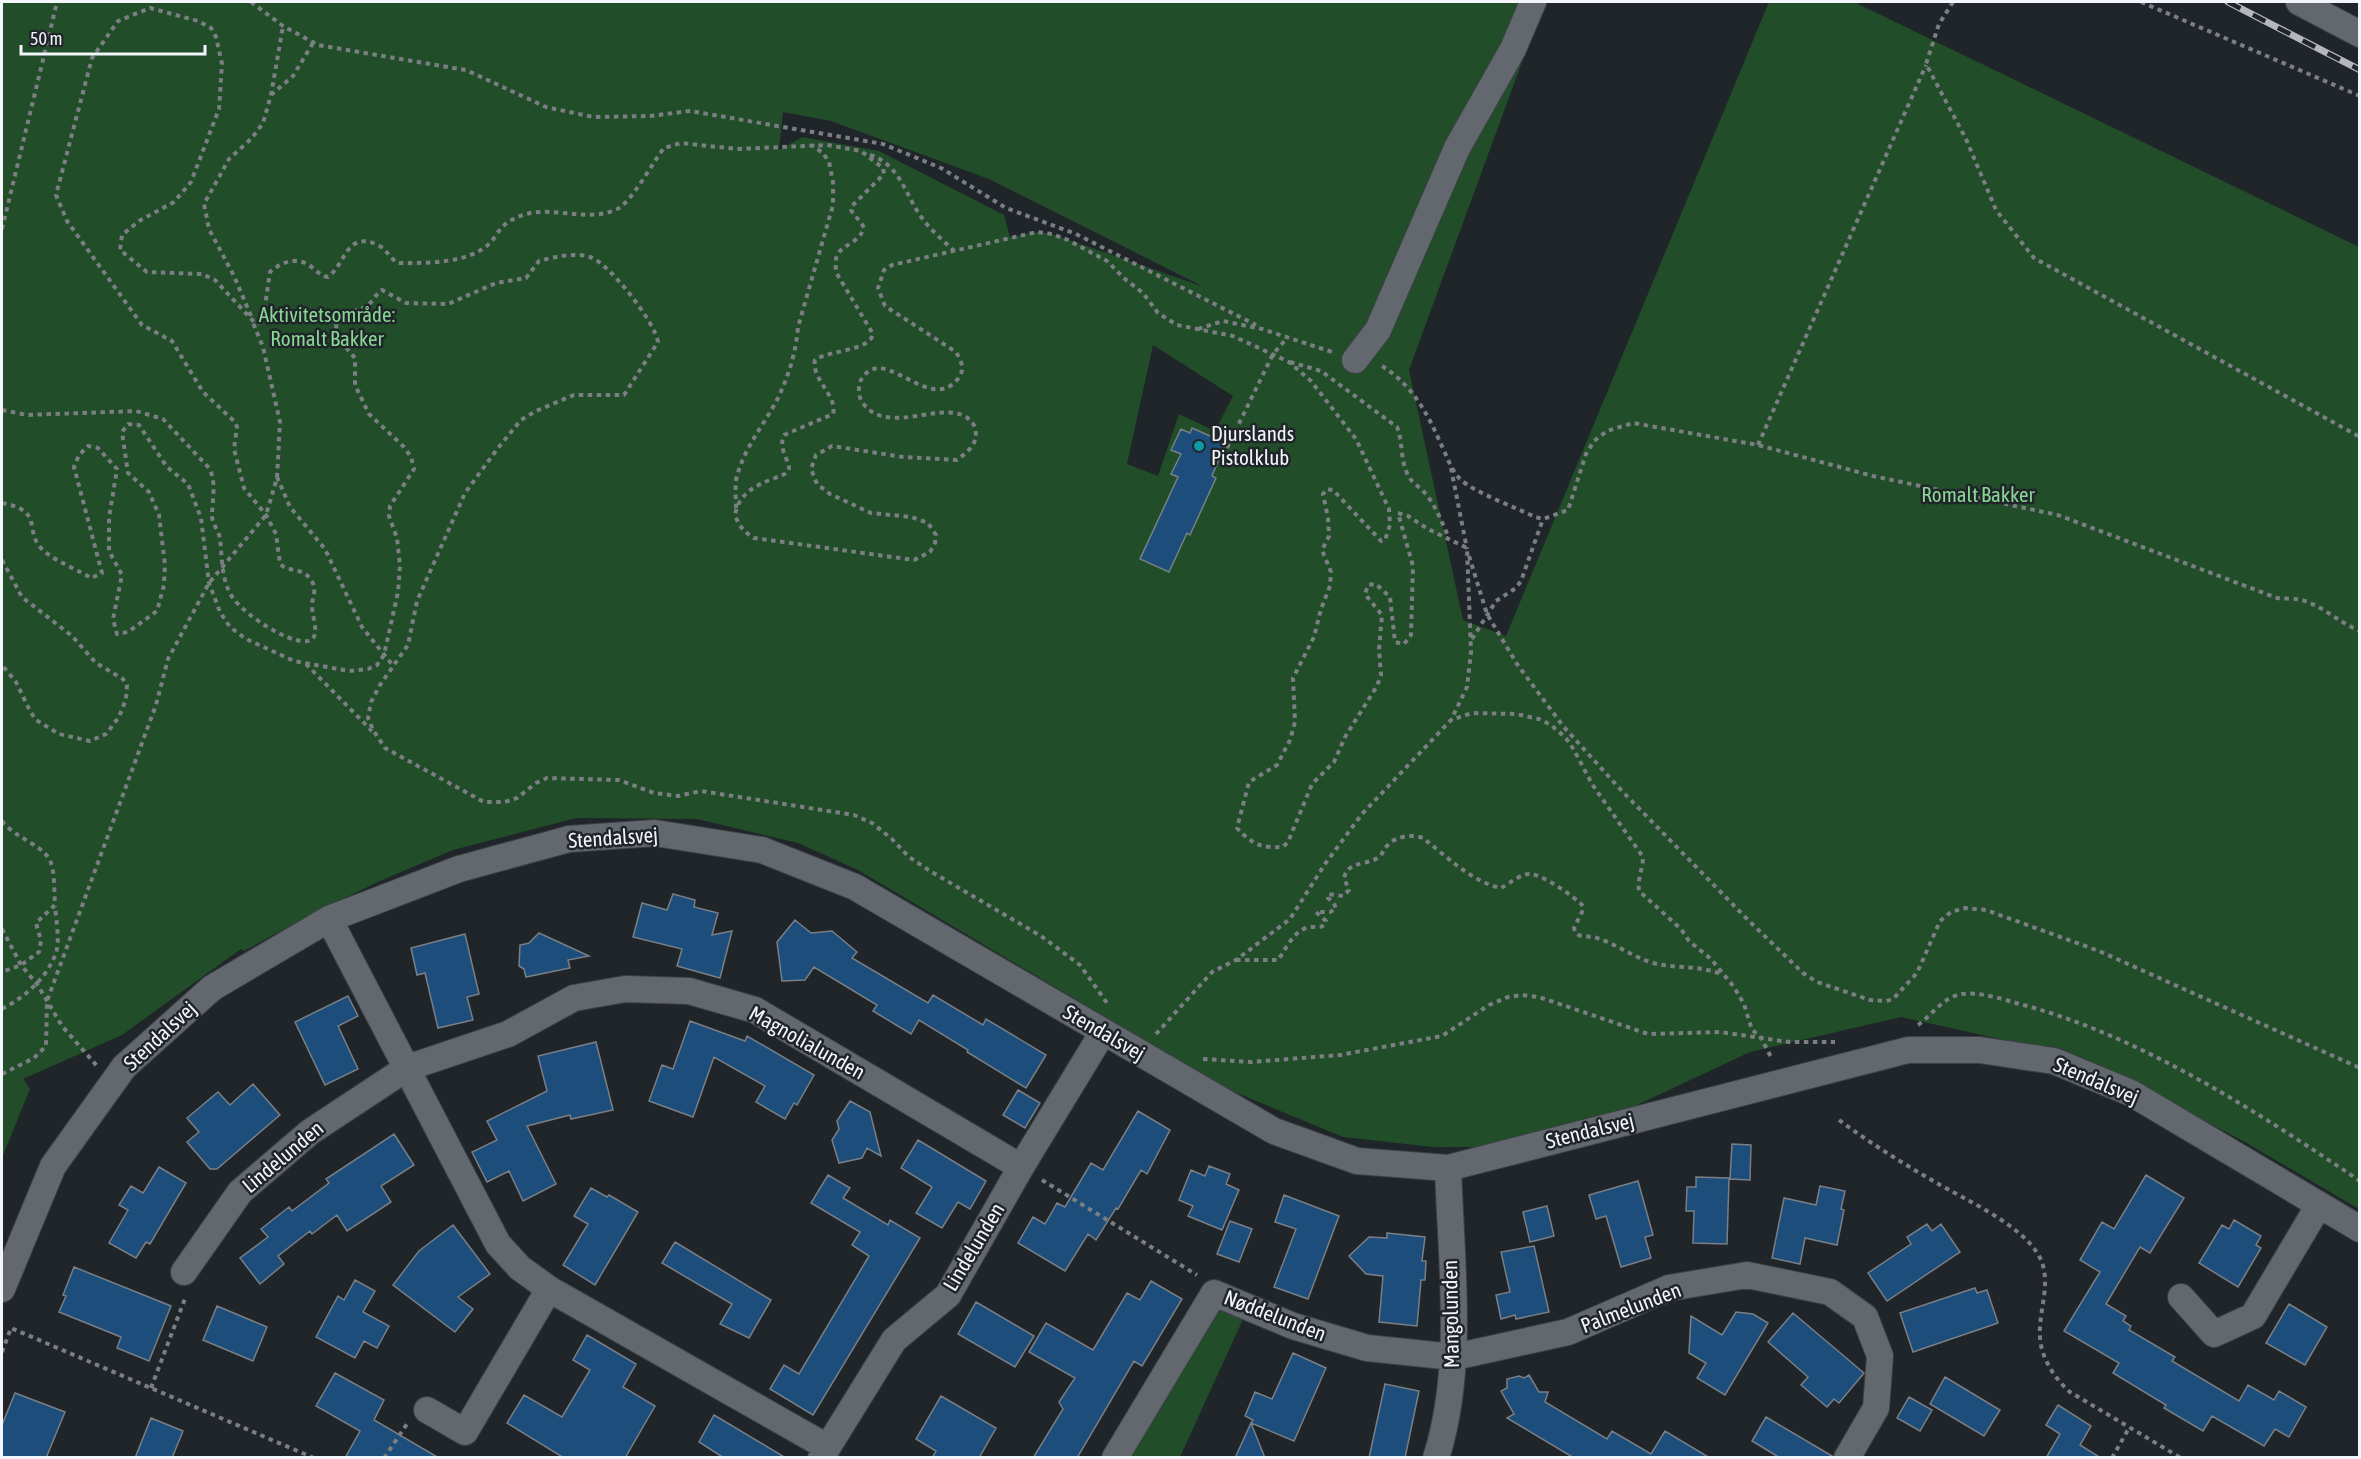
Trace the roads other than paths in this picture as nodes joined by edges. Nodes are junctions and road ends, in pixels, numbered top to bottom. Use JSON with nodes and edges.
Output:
{"nodes":[{"id":1,"x":1533,"y":2,"type":"edge"},
{"id":2,"x":2299,"y":2,"type":"edge"},
{"id":3,"x":2360,"y":34,"type":"edge"},
{"id":4,"x":1355,"y":360,"type":"road end"},
{"id":5,"x":329,"y":919,"type":"junction"},
{"id":6,"x":1103,"y":1032,"type":"junction"},
{"id":7,"x":407,"y":1068,"type":"junction"},
{"id":8,"x":1021,"y":1167,"type":"junction"},
{"id":9,"x":1448,"y":1168,"type":"junction"},
{"id":10,"x":2319,"y":1205,"type":"junction"},
{"id":11,"x":2360,"y":1229,"type":"edge"},
{"id":12,"x":184,"y":1272,"type":"road end"},
{"id":13,"x":2,"y":1289,"type":"edge"},
{"id":14,"x":549,"y":1289,"type":"junction"},
{"id":15,"x":2181,"y":1297,"type":"dead end"},
{"id":16,"x":1454,"y":1357,"type":"junction"},
{"id":17,"x":427,"y":1410,"type":"road end"},
{"id":18,"x":824,"y":1452,"type":"edge"},
{"id":19,"x":1115,"y":1458,"type":"edge"},
{"id":20,"x":1436,"y":1458,"type":"edge"},
{"id":21,"x":1847,"y":1458,"type":"edge"}],
"edges":[{"from":1,"to":4,"type":"street"},
{"from":2,"to":3,"type":"street"},
{"from":5,"to":6,"type":"street","name":"Stendalsvej"},
{"from":5,"to":7,"type":"street","name":"Lindelunden"},
{"from":5,"to":13,"type":"street","name":"Stendalsvej"},
{"from":6,"to":8,"type":"street","name":"Lindelunden"},
{"from":6,"to":9,"type":"street","name":"Stendalsvej"},
{"from":7,"to":8,"type":"street","name":"Magnolialunden"},
{"from":7,"to":12,"type":"street","name":"Lindelunden"},
{"from":7,"to":14,"type":"street","name":"Lindelunden"},
{"from":8,"to":18,"type":"street","name":"Lindelunden"},
{"from":9,"to":10,"type":"street","name":"Stendalsvej"},
{"from":9,"to":16,"type":"street","name":"Mangolunden"},
{"from":10,"to":11,"type":"street","name":"Stendalsvej"},
{"from":10,"to":15,"type":"street"},
{"from":14,"to":17,"type":"street"},
{"from":14,"to":18,"type":"street","name":"Lindelunden"},
{"from":16,"to":19,"type":"street","name":"Nøddelunden"},
{"from":16,"to":20,"type":"street","name":"Mangolunden"},
{"from":16,"to":21,"type":"street","name":"Palmelunden"}]}
